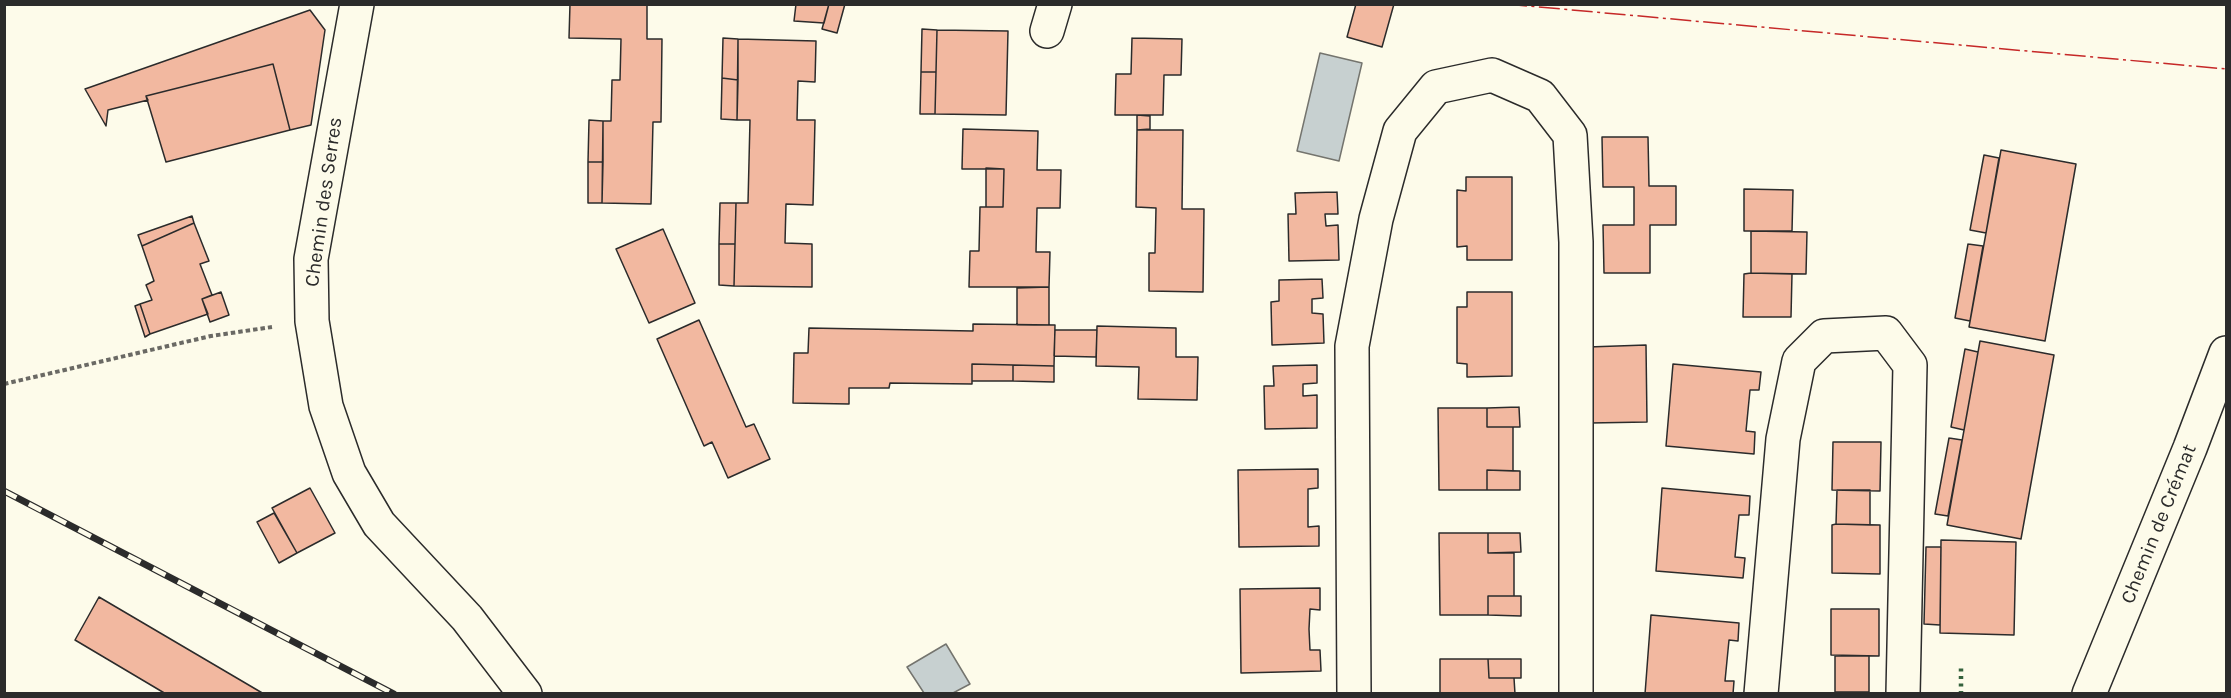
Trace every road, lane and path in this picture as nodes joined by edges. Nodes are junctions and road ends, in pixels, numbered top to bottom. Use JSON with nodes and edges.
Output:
{"nodes":[{"id":1,"x":357,"y":4,"type":"edge"},
{"id":2,"x":312,"y":321,"type":"junction"},
{"id":3,"x":2226,"y":353,"type":"edge"},
{"id":4,"x":4,"y":384,"type":"edge"},
{"id":5,"x":525,"y":693,"type":"edge"},
{"id":6,"x":1354,"y":693,"type":"edge"},
{"id":7,"x":1576,"y":693,"type":"edge"},
{"id":8,"x":1761,"y":693,"type":"edge"},
{"id":9,"x":1903,"y":693,"type":"edge"},
{"id":10,"x":2089,"y":693,"type":"edge"}],
"edges":[{"from":1,"to":2,"type":"street","name":"Chemin des Serres"},
{"from":2,"to":4,"type":"path"},
{"from":2,"to":5,"type":"street","name":"Chemin des Serres"},
{"from":3,"to":10,"type":"street","name":"Chemin de Crémat"},
{"from":6,"to":7,"type":"street"},
{"from":8,"to":9,"type":"street"}]}
